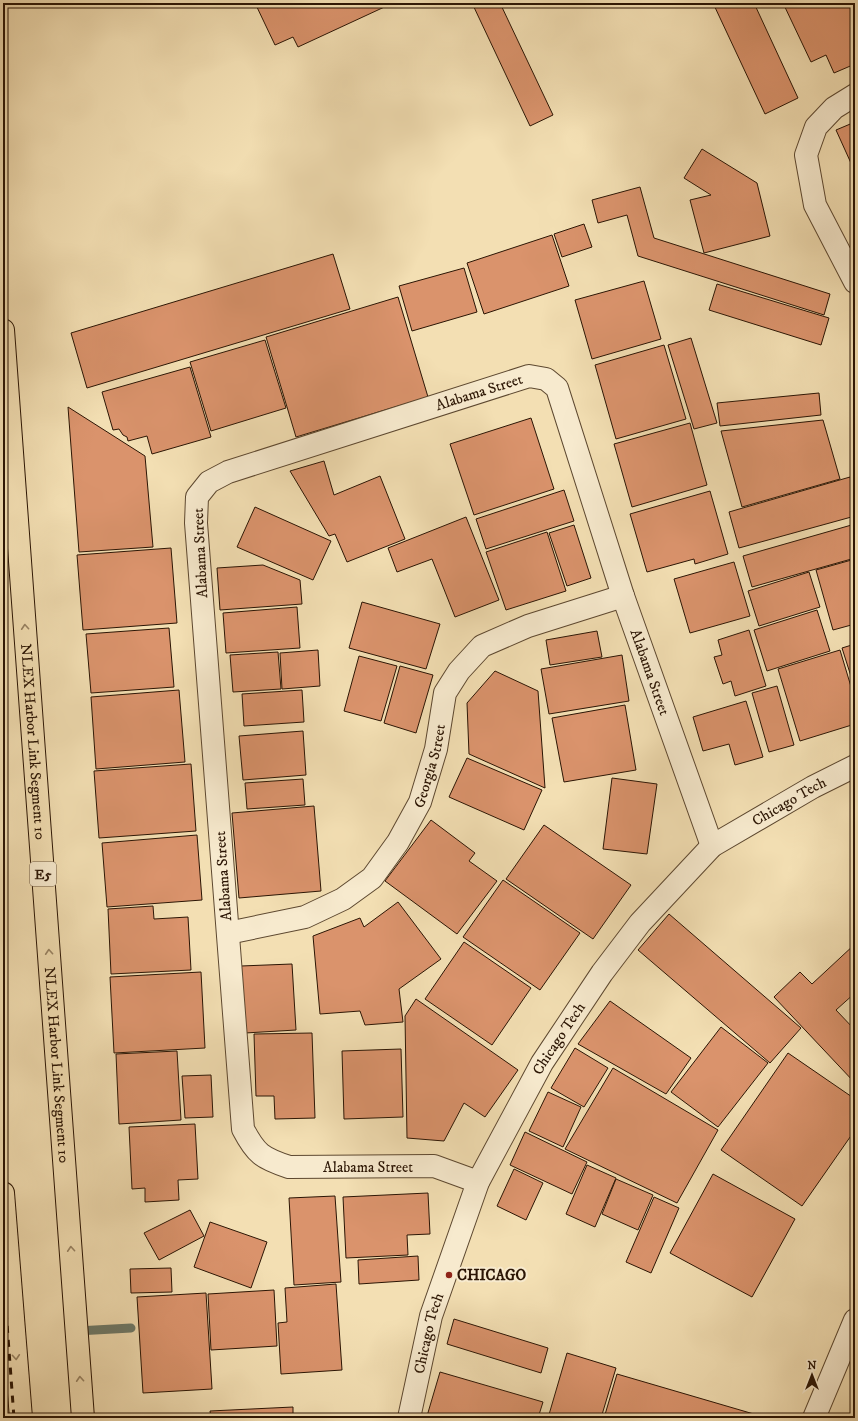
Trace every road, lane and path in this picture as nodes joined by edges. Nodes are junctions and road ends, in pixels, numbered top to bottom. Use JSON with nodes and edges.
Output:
{"nodes":[{"id":1,"x":855,"y":96,"type":"edge"},
{"id":2,"x":855,"y":282,"type":"edge"},
{"id":3,"x":3,"y":330,"type":"edge"},
{"id":4,"x":623,"y":596,"type":"junction"},
{"id":5,"x":855,"y":766,"type":"edge"},
{"id":6,"x":712,"y":846,"type":"junction"},
{"id":7,"x":228,"y":932,"type":"junction"},
{"id":8,"x":478,"y":1182,"type":"junction"},
{"id":9,"x":3,"y":1193,"type":"edge"},
{"id":10,"x":855,"y":1320,"type":"edge"},
{"id":11,"x":21,"y":1418,"type":"edge"},
{"id":12,"x":83,"y":1418,"type":"edge"},
{"id":13,"x":408,"y":1418,"type":"edge"},
{"id":14,"x":814,"y":1418,"type":"edge"}],
"edges":[{"from":1,"to":2,"type":"street"},
{"from":12,"to":3,"type":"highway","name":"NLEX Harbor Link Segment 10","number":"E5","one_way":true},
{"from":4,"to":6,"type":"street","name":"Alabama Street"},
{"from":4,"to":7,"type":"street","name":"Georgia Street"},
{"from":4,"to":7,"type":"street","name":"Alabama Street"},
{"from":5,"to":6,"type":"street","name":"Chicago Tech"},
{"from":6,"to":8,"type":"street","name":"Chicago Tech"},
{"from":7,"to":8,"type":"street","name":"Alabama Street"},
{"from":8,"to":13,"type":"street","name":"Chicago Tech"},
{"from":9,"to":11,"type":"highway","one_way":true},
{"from":10,"to":14,"type":"street"}]}
